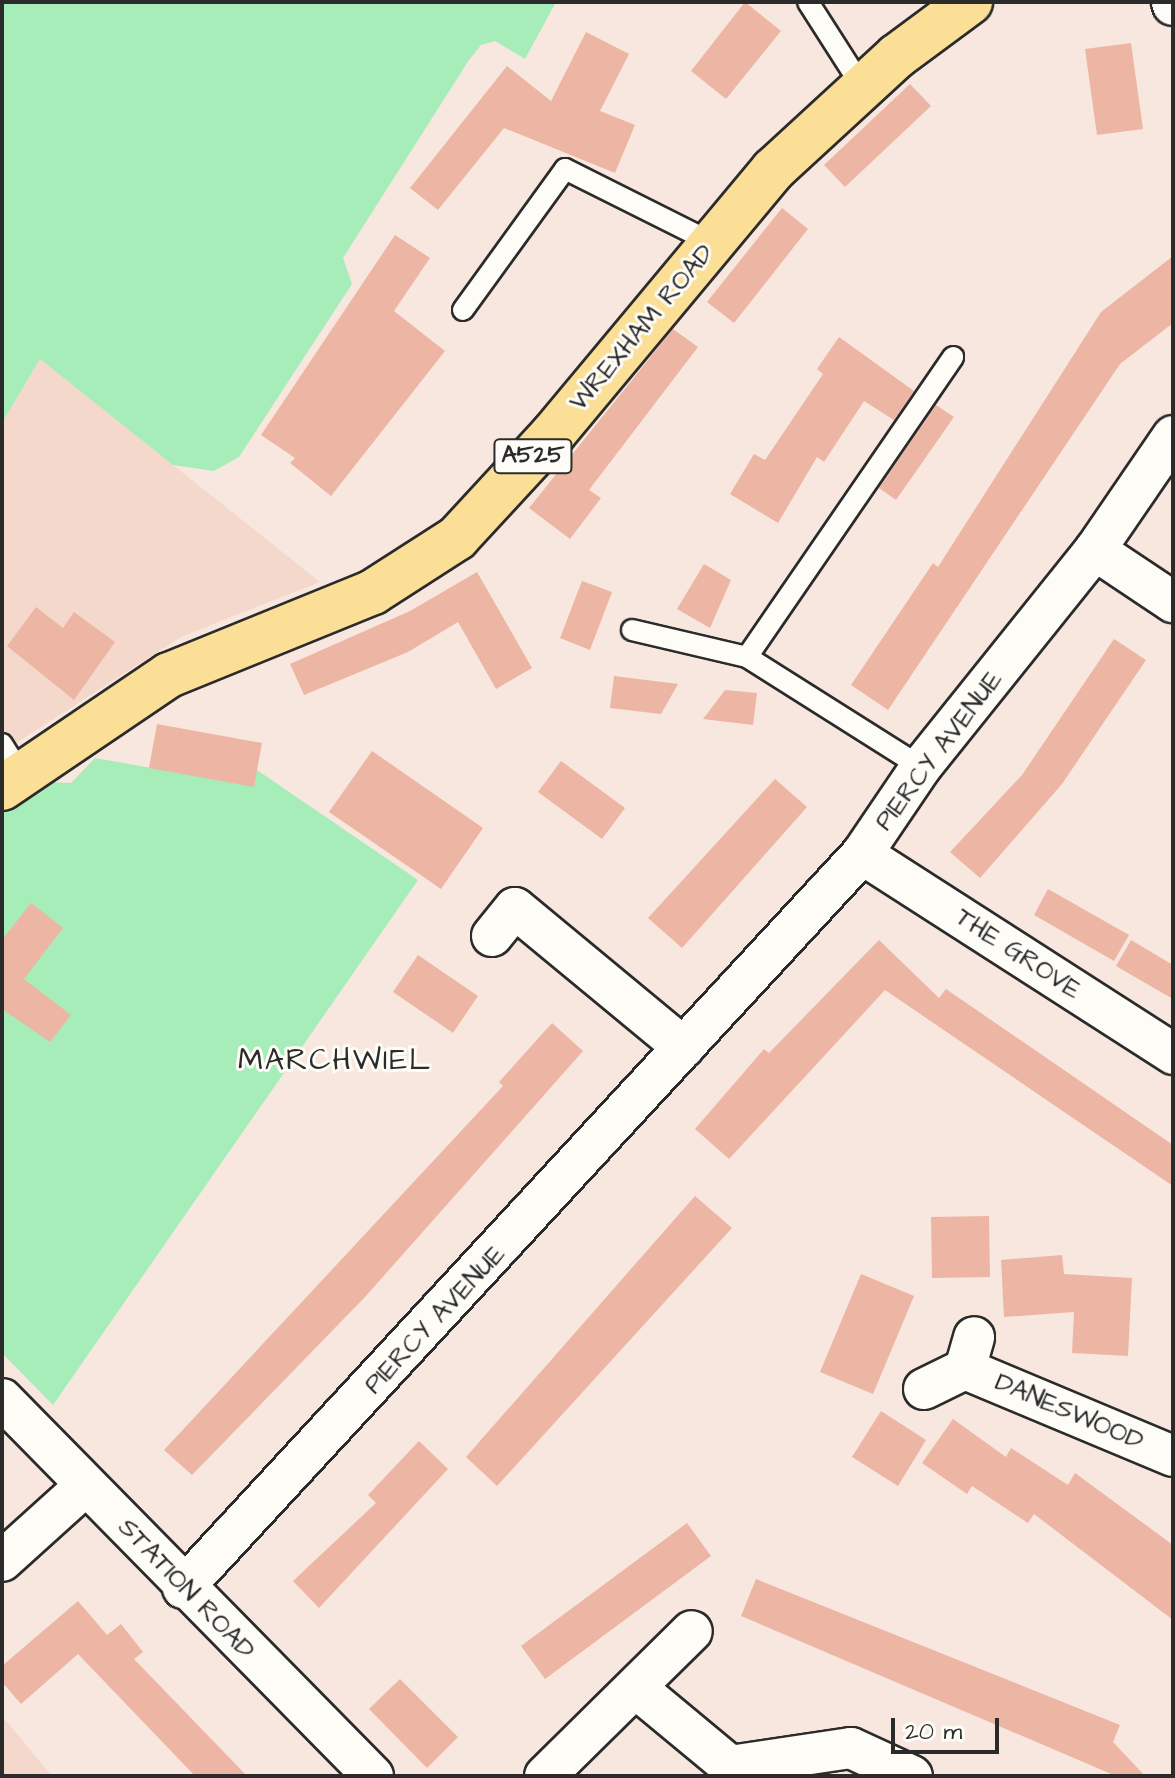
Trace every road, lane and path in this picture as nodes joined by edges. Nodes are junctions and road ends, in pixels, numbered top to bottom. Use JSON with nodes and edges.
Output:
{"nodes":[{"id":1,"x":808,"y":2,"type":"edge"},
{"id":2,"x":950,"y":8,"type":"edge"},
{"id":3,"x":863,"y":88,"type":"junction"},
{"id":4,"x":713,"y":243,"type":"junction"},
{"id":5,"x":463,"y":310,"type":"dead end"},
{"id":6,"x":953,"y":357,"type":"dead end"},
{"id":7,"x":1173,"y":436,"type":"edge"},
{"id":8,"x":1095,"y":550,"type":"junction"},
{"id":9,"x":1173,"y":602,"type":"edge"},
{"id":10,"x":632,"y":630,"type":"dead end"},
{"id":11,"x":747,"y":657,"type":"junction"},
{"id":12,"x":921,"y":767,"type":"junction"},
{"id":13,"x":8,"y":769,"type":"edge"},
{"id":14,"x":862,"y":854,"type":"junction"},
{"id":15,"x":492,"y":936,"type":"dead end"},
{"id":16,"x":684,"y":1048,"type":"junction"},
{"id":17,"x":1173,"y":1054,"type":"edge"},
{"id":18,"x":924,"y":1389,"type":"dead end"},
{"id":19,"x":2,"y":1399,"type":"edge"},
{"id":20,"x":1173,"y":1456,"type":"edge"},
{"id":21,"x":86,"y":1485,"type":"junction"},
{"id":22,"x":2,"y":1561,"type":"edge"},
{"id":23,"x":183,"y":1588,"type":"junction"},
{"id":24,"x":692,"y":1631,"type":"dead end"},
{"id":25,"x":636,"y":1688,"type":"junction"},
{"id":26,"x":373,"y":1776,"type":"edge"},
{"id":27,"x":545,"y":1776,"type":"edge"},
{"id":28,"x":912,"y":1776,"type":"edge"}],
"edges":[{"from":1,"to":3,"type":"lane"},
{"from":2,"to":3,"type":"main road","name":"WREXHAM ROAD","number":"A525"},
{"from":3,"to":4,"type":"main road","name":"WREXHAM ROAD","number":"A525"},
{"from":4,"to":5,"type":"lane"},
{"from":4,"to":13,"type":"main road","name":"WREXHAM ROAD","number":"A525"},
{"from":6,"to":11,"type":"lane"},
{"from":7,"to":8,"type":"street","name":"PIERCY AVENUE"},
{"from":8,"to":9,"type":"street"},
{"from":8,"to":12,"type":"street","name":"PIERCY AVENUE"},
{"from":10,"to":11,"type":"lane"},
{"from":11,"to":12,"type":"lane"},
{"from":12,"to":14,"type":"street","name":"PIERCY AVENUE"},
{"from":14,"to":16,"type":"street","name":"PIERCY AVENUE"},
{"from":14,"to":17,"type":"street","name":"THE GROVE"},
{"from":15,"to":16,"type":"street"},
{"from":16,"to":23,"type":"street","name":"PIERCY AVENUE"},
{"from":18,"to":20,"type":"street","name":"DANESWOOD"},
{"from":19,"to":21,"type":"street","name":"STATION ROAD"},
{"from":21,"to":22,"type":"street"},
{"from":21,"to":23,"type":"street","name":"STATION ROAD"},
{"from":23,"to":26,"type":"street","name":"STATION ROAD"},
{"from":24,"to":25,"type":"street"},
{"from":25,"to":27,"type":"street"},
{"from":25,"to":28,"type":"street"}]}
